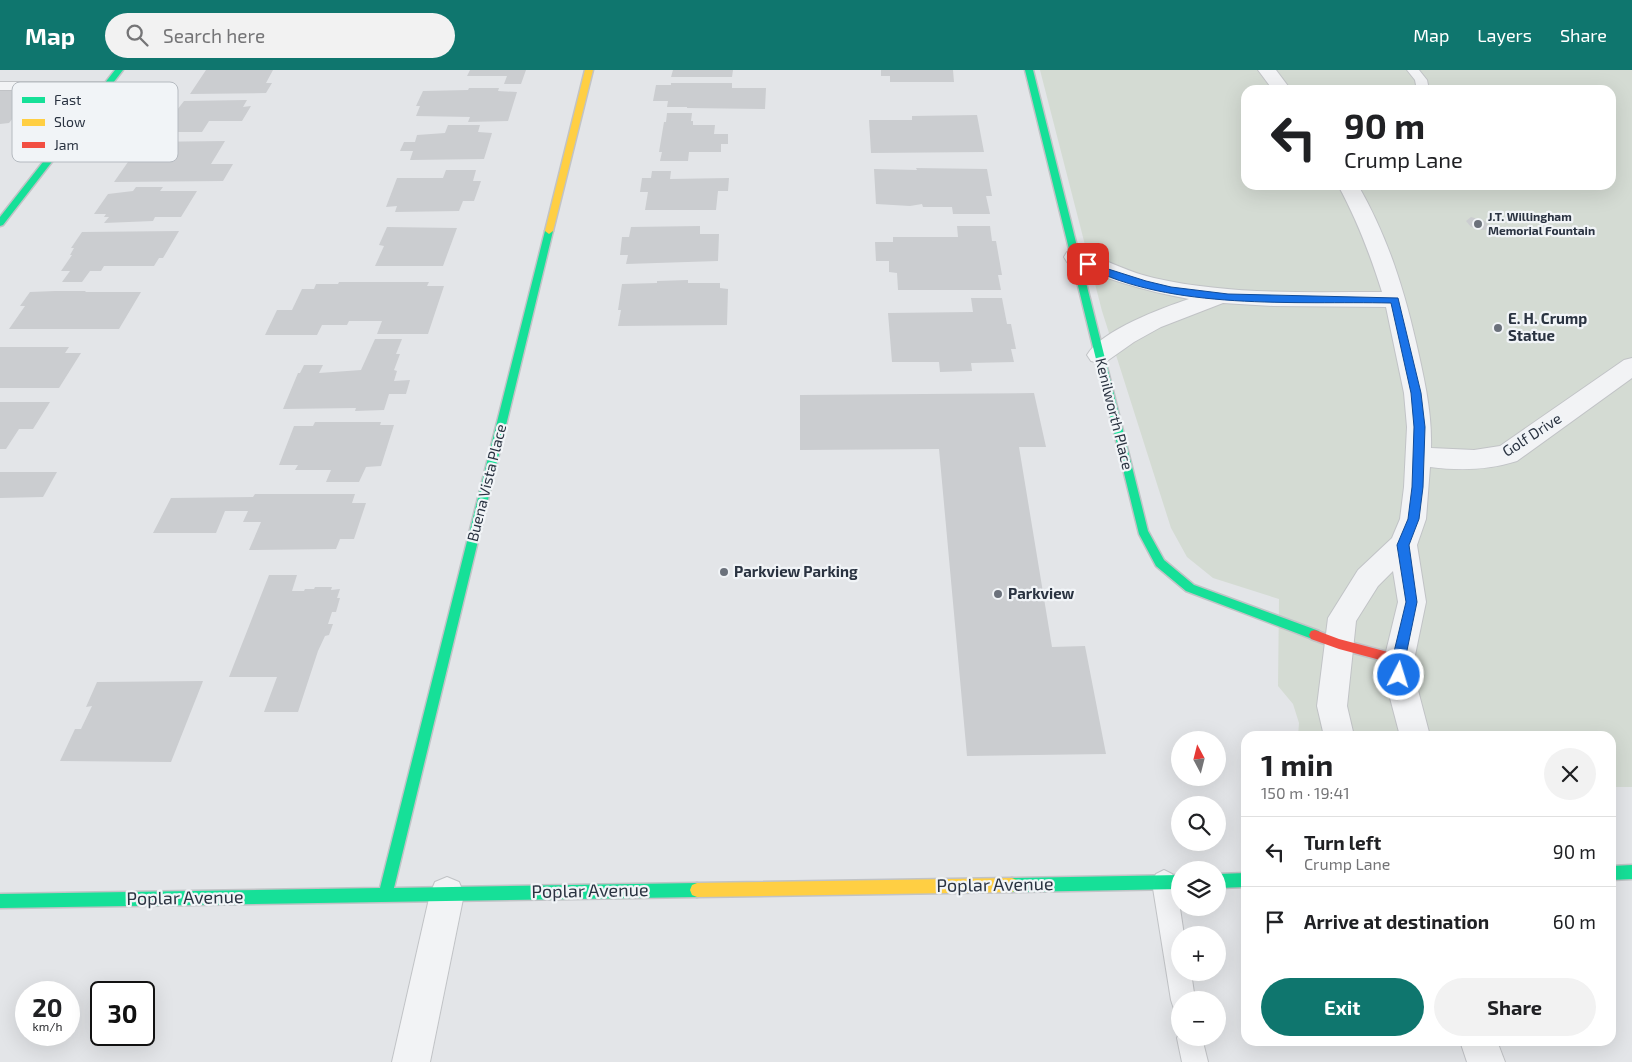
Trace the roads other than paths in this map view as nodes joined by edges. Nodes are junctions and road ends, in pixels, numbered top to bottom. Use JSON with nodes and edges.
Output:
{"nodes":[{"id":1,"x":119,"y":70,"type":"edge"},
{"id":2,"x":589,"y":70,"type":"edge"},
{"id":3,"x":1029,"y":70,"type":"edge"},
{"id":4,"x":1267,"y":70,"type":"edge"},
{"id":5,"x":1412,"y":70,"type":"edge"},
{"id":6,"x":109,"y":82,"type":"edge"},
{"id":7,"x":1278,"y":85,"type":"edge"},
{"id":8,"x":1422,"y":85,"type":"edge"},
{"id":9,"x":48,"y":162,"type":"edge"},
{"id":10,"x":1351,"y":190,"type":"edge"},
{"id":11,"x":0,"y":224,"type":"edge"},
{"id":12,"x":1076,"y":257,"type":"junction"},
{"id":13,"x":1228,"y":297,"type":"junction"},
{"id":14,"x":1395,"y":300,"type":"junction"},
{"id":15,"x":1099,"y":355,"type":"junction"},
{"id":16,"x":1632,"y":366,"type":"edge"},
{"id":17,"x":1418,"y":456,"type":"junction"},
{"id":18,"x":1403,"y":545,"type":"junction"},
{"id":19,"x":1339,"y":644,"type":"junction"},
{"id":20,"x":1398,"y":660,"type":"junction"},
{"id":21,"x":1338,"y":731,"type":"edge"},
{"id":22,"x":1414,"y":731,"type":"edge"},
{"id":23,"x":1632,"y":872,"type":"edge"},
{"id":24,"x":1616,"y":873,"type":"edge"},
{"id":25,"x":1241,"y":880,"type":"edge"},
{"id":26,"x":1226,"y":881,"type":"edge"},
{"id":27,"x":1171,"y":882,"type":"edge"},
{"id":28,"x":447,"y":894,"type":"junction"},
{"id":29,"x":385,"y":896,"type":"junction"},
{"id":30,"x":0,"y":900,"type":"edge"},
{"id":31,"x":1175,"y":916,"type":"edge"},
{"id":32,"x":1182,"y":991,"type":"edge"},
{"id":33,"x":1191,"y":1046,"type":"edge"},
{"id":34,"x":1480,"y":1046,"type":"edge"},
{"id":35,"x":411,"y":1062,"type":"edge"},
{"id":36,"x":1194,"y":1062,"type":"edge"},
{"id":37,"x":1486,"y":1062,"type":"edge"}],
"edges":[{"from":1,"to":6,"type":"street"},
{"from":2,"to":29,"type":"street","name":"Buena Vista Place"},
{"from":3,"to":12,"type":"street","name":"Kenilworth Place"},
{"from":4,"to":7,"type":"street"},
{"from":5,"to":8,"type":"lane"},
{"from":9,"to":11,"type":"street"},
{"from":10,"to":14,"type":"street"},
{"from":12,"to":13,"type":"street"},
{"from":12,"to":15,"type":"street","name":"Kenilworth Place"},
{"from":13,"to":14,"type":"street"},
{"from":13,"to":15,"type":"street"},
{"from":14,"to":17,"type":"street"},
{"from":15,"to":19,"type":"street","name":"Kenilworth Place"},
{"from":16,"to":17,"type":"street","name":"Golf Drive"},
{"from":17,"to":18,"type":"street"},
{"from":18,"to":19,"type":"street"},
{"from":18,"to":20,"type":"street"},
{"from":19,"to":20,"type":"street","name":"Kenilworth Place"},
{"from":19,"to":21,"type":"street"},
{"from":20,"to":22,"type":"street"},
{"from":23,"to":24,"type":"street"},
{"from":25,"to":26,"type":"street"},
{"from":27,"to":28,"type":"street","name":"Poplar Avenue"},
{"from":28,"to":29,"type":"street","name":"Poplar Avenue"},
{"from":28,"to":35,"type":"street"},
{"from":29,"to":30,"type":"street","name":"Poplar Avenue"},
{"from":31,"to":32,"type":"lane"},
{"from":33,"to":36,"type":"lane"},
{"from":34,"to":37,"type":"street"}]}
